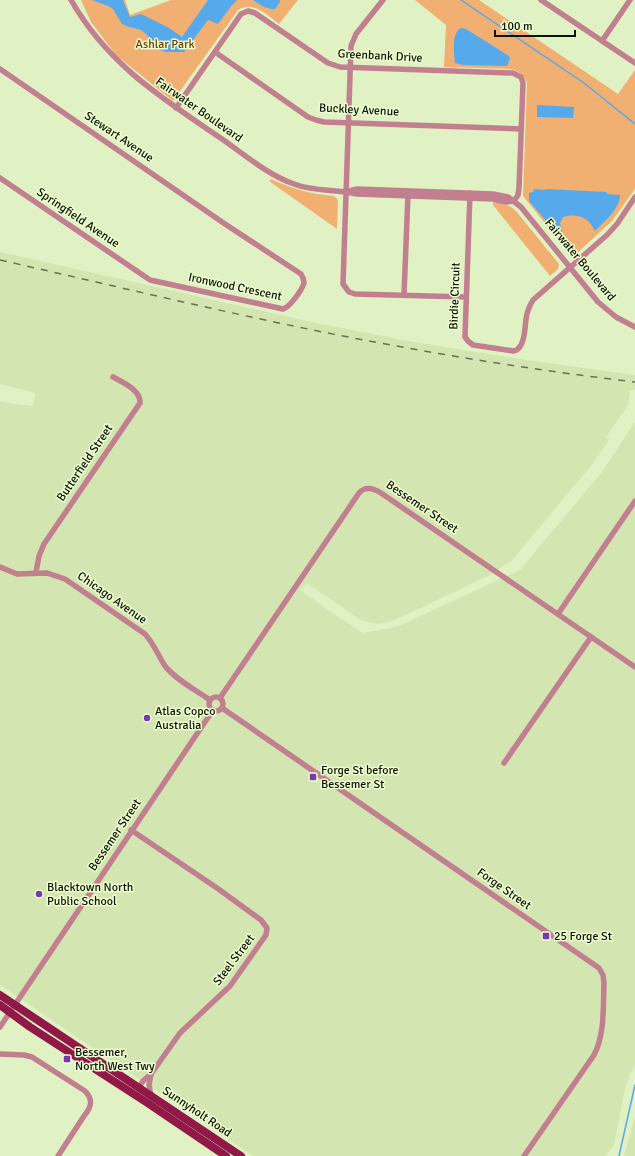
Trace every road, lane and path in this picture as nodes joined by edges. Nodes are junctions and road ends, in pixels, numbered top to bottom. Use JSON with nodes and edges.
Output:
{"nodes":[{"id":1,"x":71,"y":0,"type":"edge"},
{"id":2,"x":384,"y":0,"type":"edge"},
{"id":3,"x":542,"y":0,"type":"edge"},
{"id":4,"x":630,"y":0,"type":"edge"},
{"id":5,"x":602,"y":41,"type":"junction"},
{"id":6,"x":215,"y":52,"type":"junction"},
{"id":7,"x":635,"y":63,"type":"edge"},
{"id":8,"x":349,"y":68,"type":"junction"},
{"id":9,"x":0,"y":69,"type":"edge"},
{"id":10,"x":176,"y":108,"type":"junction"},
{"id":11,"x":348,"y":123,"type":"junction"},
{"id":12,"x":522,"y":129,"type":"junction"},
{"id":13,"x":0,"y":178,"type":"edge"},
{"id":14,"x":345,"y":191,"type":"junction"},
{"id":15,"x":408,"y":194,"type":"junction"},
{"id":16,"x":470,"y":196,"type":"junction"},
{"id":17,"x":635,"y":197,"type":"edge"},
{"id":18,"x":514,"y":201,"type":"junction"},
{"id":19,"x":225,"y":224,"type":"joint"},
{"id":20,"x":570,"y":267,"type":"junction"},
{"id":21,"x":144,"y":276,"type":"joint"},
{"id":22,"x":404,"y":295,"type":"junction"},
{"id":23,"x":466,"y":297,"type":"junction"},
{"id":24,"x":635,"y":327,"type":"edge"},
{"id":25,"x":113,"y":377,"type":"dead end"},
{"id":26,"x":635,"y":501,"type":"edge"},
{"id":27,"x":0,"y":567,"type":"edge"},
{"id":28,"x":36,"y":572,"type":"junction"},
{"id":29,"x":558,"y":614,"type":"junction"},
{"id":30,"x":591,"y":637,"type":"junction"},
{"id":31,"x":635,"y":667,"type":"edge"},
{"id":32,"x":220,"y":698,"type":"junction"},
{"id":33,"x":210,"y":700,"type":"junction"},
{"id":34,"x":222,"y":708,"type":"junction"},
{"id":35,"x":213,"y":710,"type":"junction"},
{"id":36,"x":504,"y":762,"type":"dead end"},
{"id":37,"x":131,"y":830,"type":"junction"},
{"id":38,"x":0,"y":995,"type":"edge"},
{"id":39,"x":0,"y":1005,"type":"edge"},
{"id":40,"x":14,"y":1005,"type":"junction"},
{"id":41,"x":10,"y":1012,"type":"junction"},
{"id":42,"x":0,"y":1026,"type":"edge"},
{"id":43,"x":0,"y":1054,"type":"edge"},
{"id":44,"x":151,"y":1074,"type":"junction"},
{"id":45,"x":139,"y":1088,"type":"junction"},
{"id":46,"x":149,"y":1098,"type":"junction"},
{"id":47,"x":58,"y":1156,"type":"edge"},
{"id":48,"x":226,"y":1156,"type":"edge"},
{"id":49,"x":241,"y":1156,"type":"edge"},
{"id":50,"x":524,"y":1156,"type":"edge"}],
"edges":[{"from":1,"to":10,"type":"street","name":"Fairwater Boulevard"},
{"from":2,"to":8,"type":"street"},
{"from":3,"to":5,"type":"street"},
{"from":4,"to":5,"type":"street"},
{"from":5,"to":7,"type":"street"},
{"from":6,"to":8,"type":"street","name":"Greenbank Drive"},
{"from":6,"to":10,"type":"street","name":"Greenbank Drive"},
{"from":6,"to":11,"type":"street","name":"Buckley Avenue"},
{"from":8,"to":11,"type":"street"},
{"from":8,"to":12,"type":"street","name":"Greenbank Drive"},
{"from":9,"to":19,"type":"street","name":"Stewart Avenue"},
{"from":10,"to":14,"type":"street","name":"Fairwater Boulevard"},
{"from":11,"to":12,"type":"street","name":"Buckley Avenue"},
{"from":11,"to":14,"type":"street"},
{"from":12,"to":18,"type":"street","name":"Greenbank Drive"},
{"from":13,"to":21,"type":"street","name":"Springfield Avenue"},
{"from":14,"to":15,"type":"street","name":"Fairwater Boulevard"},
{"from":14,"to":22,"type":"street"},
{"from":15,"to":16,"type":"street","name":"Fairwater Boulevard"},
{"from":15,"to":22,"type":"street"},
{"from":16,"to":18,"type":"street","name":"Fairwater Boulevard"},
{"from":16,"to":23,"type":"street","name":"Birdie Circuit"},
{"from":17,"to":20,"type":"street"},
{"from":18,"to":20,"type":"street","name":"Fairwater Boulevard"},
{"from":19,"to":21,"type":"street","name":"Ironwood Crescent"},
{"from":20,"to":23,"type":"street","name":"Birdie Circuit"},
{"from":20,"to":24,"type":"street","name":"Fairwater Boulevard"},
{"from":22,"to":23,"type":"street"},
{"from":25,"to":28,"type":"street","name":"Butterfield Street"},
{"from":26,"to":29,"type":"street"},
{"from":27,"to":28,"type":"street","name":"Chicago Avenue"},
{"from":28,"to":33,"type":"street","name":"Chicago Avenue"},
{"from":29,"to":30,"type":"street","name":"Bessemer Street"},
{"from":29,"to":32,"type":"street","name":"Bessemer Street"},
{"from":30,"to":31,"type":"street","name":"Bessemer Street"},
{"from":30,"to":36,"type":"street"},
{"from":32,"to":33,"type":"street"},
{"from":32,"to":34,"type":"street"},
{"from":33,"to":35,"type":"street"},
{"from":34,"to":35,"type":"street"},
{"from":34,"to":50,"type":"street","name":"Forge Street"},
{"from":35,"to":37,"type":"street","name":"Bessemer Street"},
{"from":37,"to":40,"type":"street","name":"Bessemer Street"},
{"from":37,"to":44,"type":"street","name":"Steel Street"},
{"from":38,"to":40,"type":"main road","name":"Sunnyholt Road"},
{"from":39,"to":41,"type":"main road","name":"Sunnyholt Road"},
{"from":40,"to":41,"type":"street","name":"Bessemer Street"},
{"from":40,"to":45,"type":"main road","name":"Sunnyholt Road"},
{"from":41,"to":42,"type":"street","name":"Bessemer Street"},
{"from":41,"to":46,"type":"main road","name":"Sunnyholt Road"},
{"from":43,"to":47,"type":"street"},
{"from":44,"to":45,"type":"street","name":"Steel Street"},
{"from":44,"to":46,"type":"street"},
{"from":45,"to":46,"type":"main road","name":"Sunnyholt Road"},
{"from":46,"to":48,"type":"main road","name":"Sunnyholt Road"},
{"from":46,"to":49,"type":"main road","name":"Sunnyholt Road"}]}
